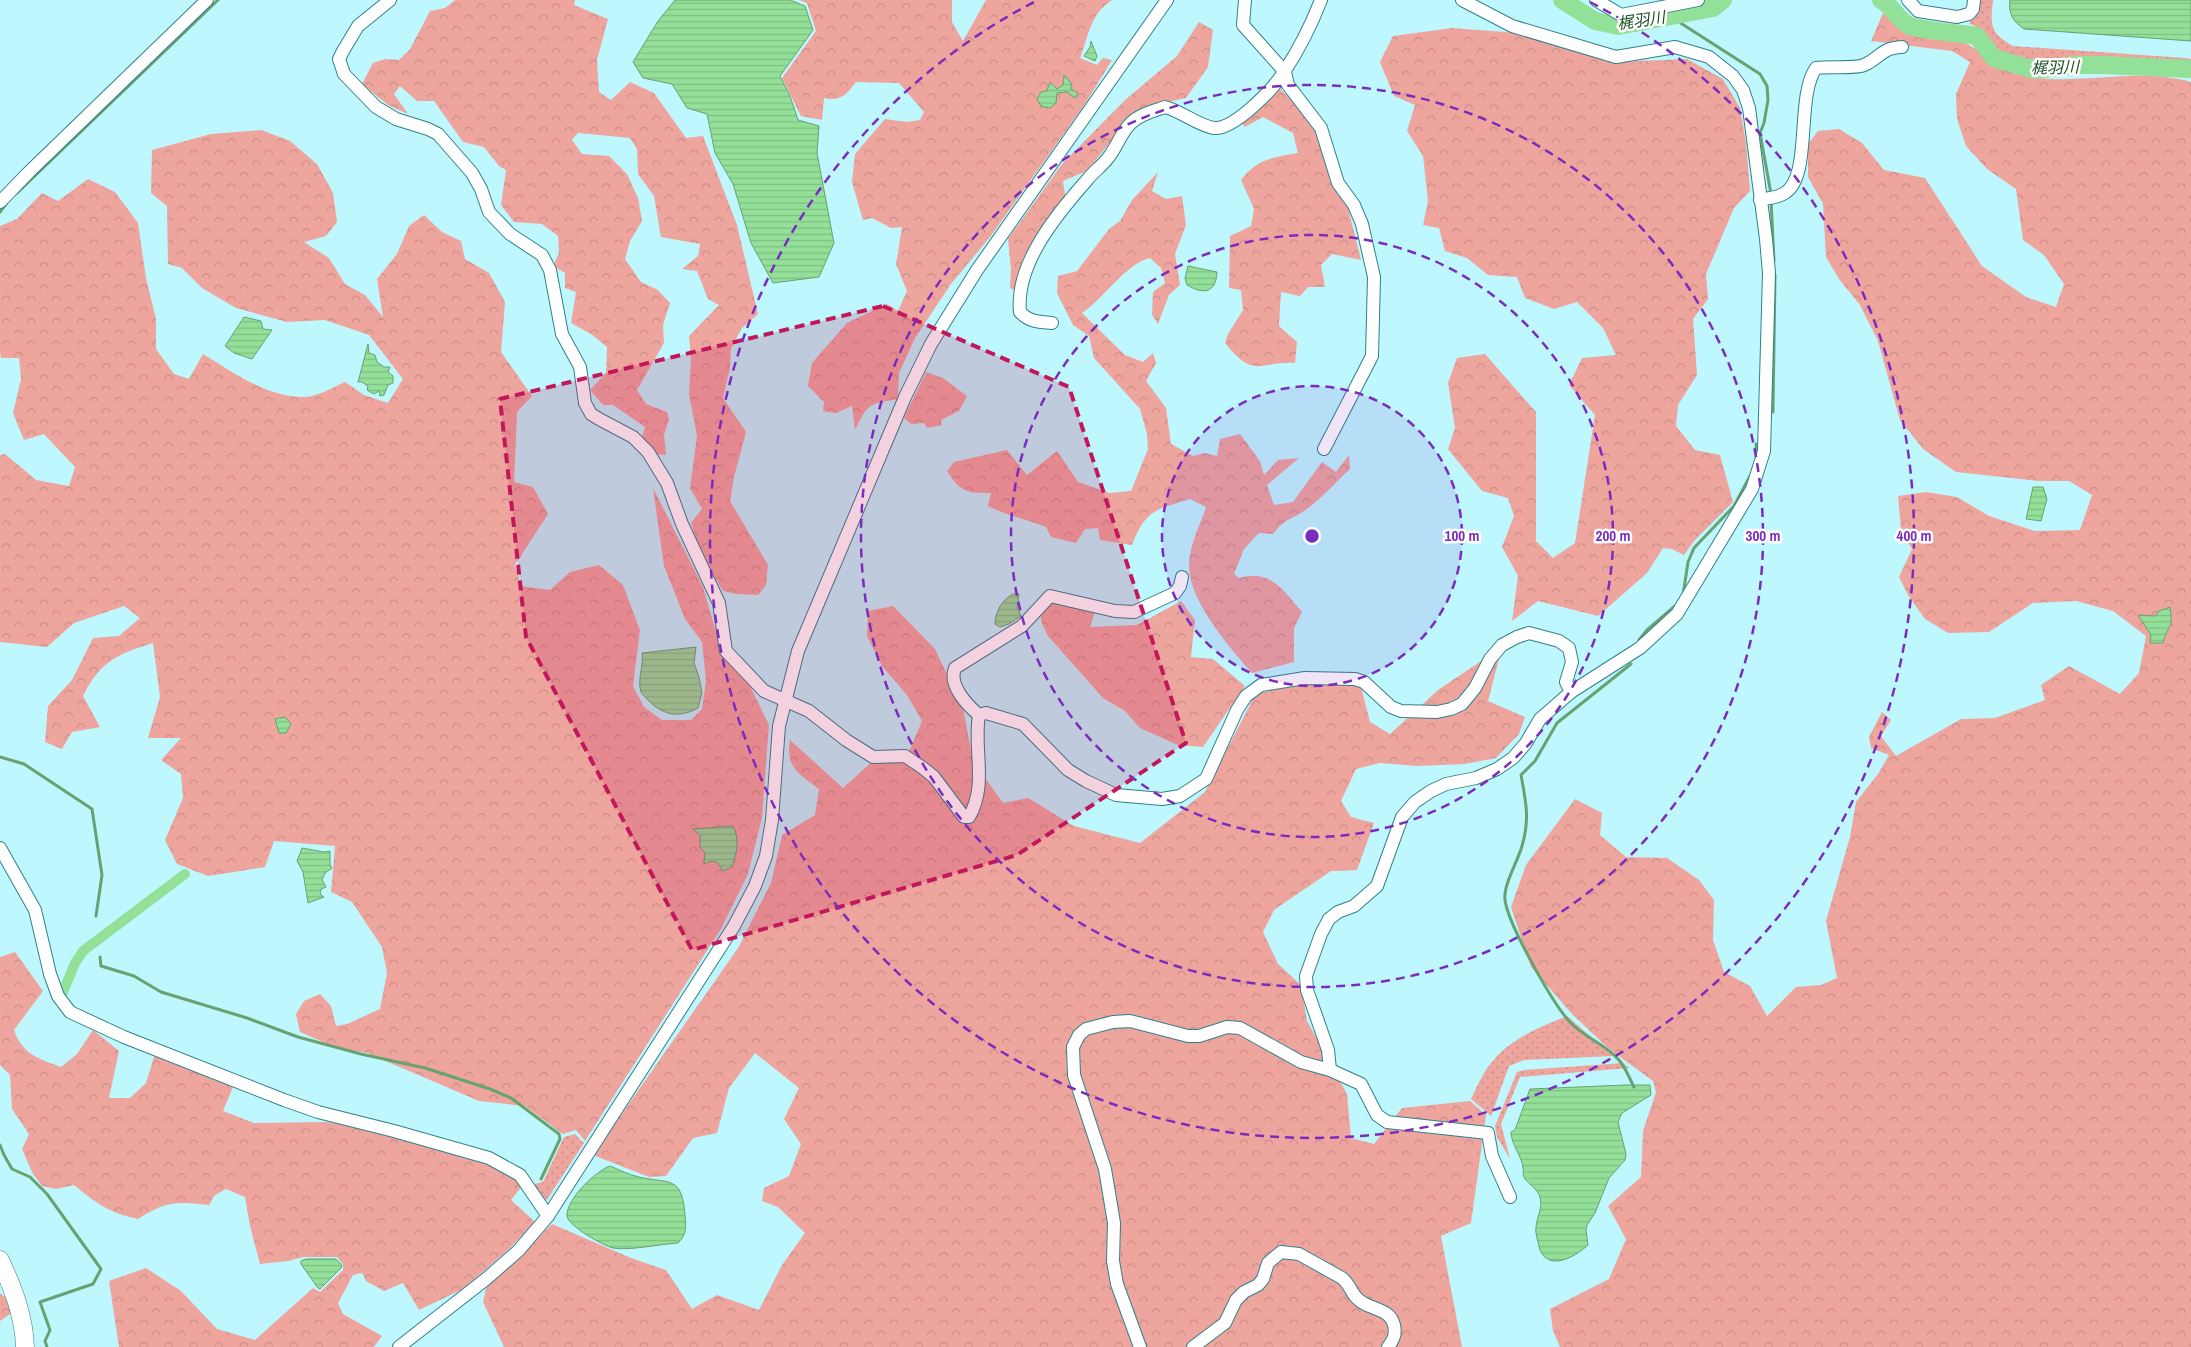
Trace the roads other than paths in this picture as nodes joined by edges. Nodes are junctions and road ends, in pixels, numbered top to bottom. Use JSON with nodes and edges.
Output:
{"nodes":[{"id":1,"x":207,"y":0,"type":"edge"},
{"id":2,"x":390,"y":0,"type":"edge"},
{"id":3,"x":1167,"y":0,"type":"edge"},
{"id":4,"x":1245,"y":0,"type":"edge"},
{"id":5,"x":1321,"y":0,"type":"edge"},
{"id":6,"x":1462,"y":0,"type":"edge"},
{"id":7,"x":1596,"y":0,"type":"edge"},
{"id":8,"x":1698,"y":0,"type":"edge"},
{"id":9,"x":1908,"y":0,"type":"edge"},
{"id":10,"x":1974,"y":0,"type":"edge"},
{"id":11,"x":1902,"y":47,"type":"dead end"},
{"id":12,"x":1285,"y":72,"type":"junction"},
{"id":13,"x":1768,"y":198,"type":"junction"},
{"id":14,"x":0,"y":202,"type":"edge"},
{"id":15,"x":1052,"y":323,"type":"dead end"},
{"id":16,"x":1324,"y":449,"type":"dead end"},
{"id":17,"x":1182,"y":577,"type":"dead end"},
{"id":18,"x":1571,"y":692,"type":"junction"},
{"id":19,"x":785,"y":702,"type":"junction"},
{"id":20,"x":979,"y":715,"type":"junction"},
{"id":21,"x":0,"y":848,"type":"edge"},
{"id":22,"x":1330,"y":1070,"type":"junction"},
{"id":23,"x":1510,"y":1198,"type":"dead end"},
{"id":24,"x":548,"y":1216,"type":"junction"},
{"id":25,"x":0,"y":1260,"type":"edge"},
{"id":26,"x":25,"y":1347,"type":"edge"},
{"id":27,"x":399,"y":1347,"type":"edge"},
{"id":28,"x":1140,"y":1347,"type":"edge"},
{"id":29,"x":1193,"y":1347,"type":"edge"},
{"id":30,"x":1388,"y":1347,"type":"edge"}],
"edges":[{"from":1,"to":14,"type":"street"},
{"from":2,"to":19,"type":"street"},
{"from":3,"to":19,"type":"street"},
{"from":4,"to":12,"type":"street"},
{"from":5,"to":12,"type":"street"},
{"from":6,"to":13,"type":"street"},
{"from":7,"to":8,"type":"street"},
{"from":9,"to":10,"type":"street"},
{"from":11,"to":13,"type":"street"},
{"from":12,"to":15,"type":"street"},
{"from":12,"to":16,"type":"street"},
{"from":13,"to":18,"type":"street"},
{"from":17,"to":20,"type":"street"},
{"from":18,"to":20,"type":"street"},
{"from":18,"to":22,"type":"street"},
{"from":19,"to":20,"type":"street"},
{"from":19,"to":24,"type":"street"},
{"from":21,"to":24,"type":"street"},
{"from":22,"to":23,"type":"street"},
{"from":22,"to":28,"type":"street"},
{"from":24,"to":27,"type":"street"},
{"from":25,"to":26,"type":"main road"},
{"from":29,"to":30,"type":"street"}]}
